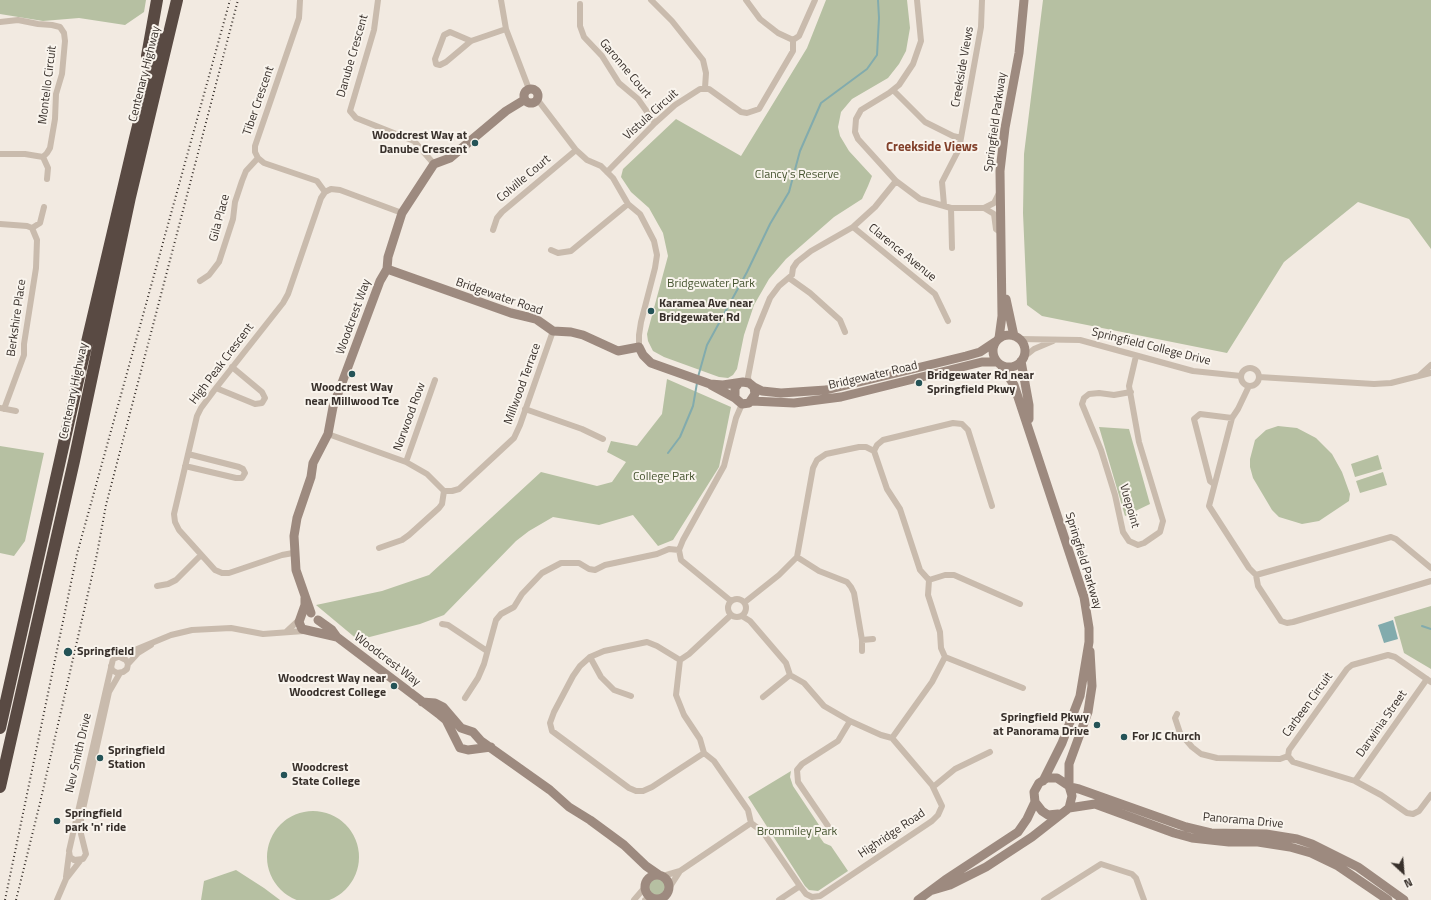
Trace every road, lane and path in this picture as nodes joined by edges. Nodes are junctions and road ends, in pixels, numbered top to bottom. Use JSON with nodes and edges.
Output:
{"nodes":[{"id":1,"x":157,"y":0,"type":"edge"},
{"id":2,"x":170,"y":0,"type":"edge"},
{"id":3,"x":177,"y":0,"type":"edge"},
{"id":4,"x":300,"y":0,"type":"edge"},
{"id":5,"x":378,"y":0,"type":"edge"},
{"id":6,"x":501,"y":0,"type":"edge"},
{"id":7,"x":651,"y":0,"type":"edge"},
{"id":8,"x":746,"y":0,"type":"edge"},
{"id":9,"x":815,"y":0,"type":"edge"},
{"id":10,"x":917,"y":0,"type":"edge"},
{"id":11,"x":982,"y":0,"type":"edge"},
{"id":12,"x":1024,"y":0,"type":"edge"},
{"id":13,"x":580,"y":4,"type":"dead end"},
{"id":14,"x":0,"y":22,"type":"edge"},
{"id":15,"x":506,"y":29,"type":"junction"},
{"id":16,"x":793,"y":40,"type":"junction"},
{"id":17,"x":471,"y":41,"type":"junction"},
{"id":18,"x":705,"y":88,"type":"junction"},
{"id":19,"x":529,"y":89,"type":"junction"},
{"id":20,"x":894,"y":90,"type":"junction"},
{"id":21,"x":537,"y":99,"type":"junction"},
{"id":22,"x":524,"y":100,"type":"junction"},
{"id":23,"x":655,"y":123,"type":"junction"},
{"id":24,"x":135,"y":138,"type":"junction"},
{"id":25,"x":962,"y":138,"type":"junction"},
{"id":26,"x":576,"y":150,"type":"junction"},
{"id":27,"x":0,"y":154,"type":"edge"},
{"id":28,"x":43,"y":157,"type":"junction"},
{"id":29,"x":258,"y":158,"type":"junction"},
{"id":30,"x":434,"y":164,"type":"junction"},
{"id":31,"x":607,"y":172,"type":"junction"},
{"id":32,"x":47,"y":179,"type":"dead end"},
{"id":33,"x":896,"y":181,"type":"junction"},
{"id":34,"x":1000,"y":190,"type":"junction"},
{"id":35,"x":325,"y":192,"type":"junction"},
{"id":36,"x":628,"y":204,"type":"junction"},
{"id":37,"x":944,"y":206,"type":"junction"},
{"id":38,"x":44,"y":207,"type":"dead end"},
{"id":39,"x":951,"y":208,"type":"junction"},
{"id":40,"x":984,"y":208,"type":"junction"},
{"id":41,"x":402,"y":213,"type":"junction"},
{"id":42,"x":0,"y":224,"type":"edge"},
{"id":43,"x":853,"y":227,"type":"junction"},
{"id":44,"x":32,"y":228,"type":"junction"},
{"id":45,"x":494,"y":230,"type":"dead end"},
{"id":46,"x":1000,"y":232,"type":"junction"},
{"id":47,"x":952,"y":248,"type":"dead end"},
{"id":48,"x":551,"y":250,"type":"dead end"},
{"id":49,"x":387,"y":270,"type":"junction"},
{"id":50,"x":1001,"y":272,"type":"junction"},
{"id":51,"x":789,"y":278,"type":"junction"},
{"id":52,"x":200,"y":280,"type":"dead end"},
{"id":53,"x":948,"y":321,"type":"dead end"},
{"id":54,"x":553,"y":331,"type":"junction"},
{"id":55,"x":845,"y":332,"type":"dead end"},
{"id":56,"x":1017,"y":337,"type":"junction"},
{"id":57,"x":997,"y":340,"type":"junction"},
{"id":58,"x":1056,"y":340,"type":"junction"},
{"id":59,"x":639,"y":347,"type":"junction"},
{"id":60,"x":1136,"y":356,"type":"junction"},
{"id":61,"x":1023,"y":359,"type":"junction"},
{"id":62,"x":999,"y":364,"type":"junction"},
{"id":63,"x":1431,"y":365,"type":"edge"},
{"id":64,"x":232,"y":367,"type":"junction"},
{"id":65,"x":1431,"y":373,"type":"edge"},
{"id":66,"x":1241,"y":376,"type":"junction"},
{"id":67,"x":1419,"y":376,"type":"junction"},
{"id":68,"x":1259,"y":377,"type":"junction"},
{"id":69,"x":435,"y":380,"type":"dead end"},
{"id":70,"x":747,"y":382,"type":"junction"},
{"id":71,"x":710,"y":384,"type":"junction"},
{"id":72,"x":1249,"y":386,"type":"junction"},
{"id":73,"x":216,"y":388,"type":"junction"},
{"id":74,"x":1130,"y":392,"type":"junction"},
{"id":75,"x":739,"y":401,"type":"junction"},
{"id":76,"x":752,"y":401,"type":"junction"},
{"id":77,"x":2,"y":408,"type":"edge"},
{"id":78,"x":525,"y":409,"type":"junction"},
{"id":79,"x":16,"y":410,"type":"dead end"},
{"id":80,"x":1232,"y":418,"type":"junction"},
{"id":81,"x":328,"y":434,"type":"junction"},
{"id":82,"x":1032,"y":438,"type":"junction"},
{"id":83,"x":603,"y":439,"type":"dead end"},
{"id":84,"x":874,"y":451,"type":"junction"},
{"id":85,"x":188,"y":454,"type":"junction"},
{"id":86,"x":406,"y":462,"type":"junction"},
{"id":87,"x":185,"y":466,"type":"junction"},
{"id":88,"x":1214,"y":484,"type":"junction"},
{"id":89,"x":444,"y":491,"type":"junction"},
{"id":90,"x":992,"y":506,"type":"dead end"},
{"id":91,"x":379,"y":548,"type":"dead end"},
{"id":92,"x":679,"y":550,"type":"junction"},
{"id":93,"x":293,"y":554,"type":"junction"},
{"id":94,"x":201,"y":555,"type":"junction"},
{"id":95,"x":797,"y":557,"type":"junction"},
{"id":96,"x":1431,"y":568,"type":"edge"},
{"id":97,"x":1256,"y":575,"type":"junction"},
{"id":98,"x":929,"y":580,"type":"junction"},
{"id":99,"x":1431,"y":581,"type":"edge"},
{"id":100,"x":157,"y":586,"type":"dead end"},
{"id":101,"x":305,"y":592,"type":"junction"},
{"id":102,"x":731,"y":601,"type":"junction"},
{"id":103,"x":745,"y":602,"type":"junction"},
{"id":104,"x":1020,"y":604,"type":"dead end"},
{"id":105,"x":311,"y":613,"type":"junction"},
{"id":106,"x":731,"y":615,"type":"junction"},
{"id":107,"x":742,"y":616,"type":"junction"},
{"id":108,"x":300,"y":618,"type":"junction"},
{"id":109,"x":318,"y":620,"type":"junction"},
{"id":110,"x":442,"y":624,"type":"dead end"},
{"id":111,"x":308,"y":631,"type":"junction"},
{"id":112,"x":286,"y":632,"type":"junction"},
{"id":113,"x":337,"y":637,"type":"junction"},
{"id":114,"x":873,"y":639,"type":"dead end"},
{"id":115,"x":862,"y":640,"type":"junction"},
{"id":116,"x":156,"y":642,"type":"junction"},
{"id":117,"x":1089,"y":642,"type":"junction"},
{"id":118,"x":487,"y":651,"type":"junction"},
{"id":119,"x":862,"y":652,"type":"dead end"},
{"id":120,"x":118,"y":656,"type":"junction"},
{"id":121,"x":590,"y":657,"type":"junction"},
{"id":122,"x":945,"y":657,"type":"junction"},
{"id":123,"x":680,"y":660,"type":"junction"},
{"id":124,"x":128,"y":664,"type":"junction"},
{"id":125,"x":111,"y":665,"type":"junction"},
{"id":126,"x":120,"y":673,"type":"junction"},
{"id":127,"x":790,"y":675,"type":"junction"},
{"id":128,"x":1429,"y":681,"type":"edge"},
{"id":129,"x":1022,"y":688,"type":"dead end"},
{"id":130,"x":631,"y":696,"type":"dead end"},
{"id":131,"x":763,"y":697,"type":"dead end"},
{"id":132,"x":465,"y":698,"type":"dead end"},
{"id":133,"x":422,"y":702,"type":"junction"},
{"id":134,"x":1177,"y":714,"type":"dead end"},
{"id":135,"x":850,"y":721,"type":"junction"},
{"id":136,"x":0,"y":728,"type":"edge"},
{"id":137,"x":466,"y":731,"type":"junction"},
{"id":138,"x":476,"y":737,"type":"junction"},
{"id":139,"x":892,"y":738,"type":"junction"},
{"id":140,"x":458,"y":743,"type":"junction"},
{"id":141,"x":491,"y":747,"type":"junction"},
{"id":142,"x":472,"y":749,"type":"junction"},
{"id":143,"x":990,"y":752,"type":"dead end"},
{"id":144,"x":704,"y":753,"type":"junction"},
{"id":145,"x":1288,"y":756,"type":"junction"},
{"id":146,"x":1043,"y":780,"type":"junction"},
{"id":147,"x":1355,"y":780,"type":"junction"},
{"id":148,"x":1069,"y":786,"type":"junction"},
{"id":149,"x":0,"y":787,"type":"edge"},
{"id":150,"x":933,"y":787,"type":"junction"},
{"id":151,"x":1431,"y":795,"type":"edge"},
{"id":152,"x":1035,"y":802,"type":"junction"},
{"id":153,"x":1069,"y":808,"type":"junction"},
{"id":154,"x":1058,"y":814,"type":"junction"},
{"id":155,"x":751,"y":823,"type":"junction"},
{"id":156,"x":830,"y":834,"type":"dead end"},
{"id":157,"x":84,"y":846,"type":"junction"},
{"id":158,"x":70,"y":847,"type":"junction"},
{"id":159,"x":69,"y":854,"type":"junction"},
{"id":160,"x":634,"y":855,"type":"junction"},
{"id":161,"x":80,"y":861,"type":"junction"},
{"id":162,"x":680,"y":871,"type":"junction"},
{"id":163,"x":661,"y":876,"type":"junction"},
{"id":164,"x":66,"y":878,"type":"junction"},
{"id":165,"x":646,"y":884,"type":"junction"},
{"id":166,"x":800,"y":886,"type":"junction"},
{"id":167,"x":933,"y":890,"type":"junction"},
{"id":168,"x":669,"y":894,"type":"edge"},
{"id":169,"x":654,"y":899,"type":"edge"},
{"id":170,"x":57,"y":900,"type":"edge"},
{"id":171,"x":634,"y":900,"type":"edge"},
{"id":172,"x":779,"y":900,"type":"edge"},
{"id":173,"x":918,"y":900,"type":"edge"},
{"id":174,"x":1044,"y":900,"type":"edge"},
{"id":175,"x":1144,"y":900,"type":"edge"},
{"id":176,"x":1388,"y":900,"type":"edge"},
{"id":177,"x":1404,"y":900,"type":"edge"}],
"edges":[{"from":1,"to":24,"type":"highway"},
{"from":2,"to":24,"type":"highway","name":"Centenary Highway"},
{"from":3,"to":149,"type":"highway","name":"Centenary Highway"},
{"from":4,"to":29,"type":"street","name":"Tiber Crescent"},
{"from":5,"to":30,"type":"street","name":"Danube Crescent"},
{"from":6,"to":15,"type":"street"},
{"from":7,"to":18,"type":"street"},
{"from":8,"to":16,"type":"street"},
{"from":9,"to":16,"type":"street"},
{"from":10,"to":20,"type":"street"},
{"from":11,"to":25,"type":"street","name":"Creekside Views"},
{"from":12,"to":34,"type":"street","name":"Springfield Parkway"},
{"from":13,"to":23,"type":"street","name":"Garonne Court"},
{"from":14,"to":28,"type":"street","name":"Montello Circuit"},
{"from":15,"to":17,"type":"street"},
{"from":15,"to":19,"type":"street"},
{"from":16,"to":18,"type":"street"},
{"from":17,"to":17,"type":"street"},
{"from":18,"to":23,"type":"street","name":"Vistula Circuit"},
{"from":19,"to":21,"type":"street"},
{"from":19,"to":22,"type":"street"},
{"from":20,"to":25,"type":"street"},
{"from":20,"to":33,"type":"street"},
{"from":21,"to":22,"type":"street"},
{"from":21,"to":26,"type":"street"},
{"from":22,"to":30,"type":"street"},
{"from":23,"to":31,"type":"street","name":"Vistula Circuit"},
{"from":24,"to":136,"type":"highway","name":"Centenary Highway"},
{"from":25,"to":37,"type":"street","name":"Creekside Views"},
{"from":26,"to":31,"type":"street"},
{"from":26,"to":45,"type":"street","name":"Colville Court"},
{"from":27,"to":28,"type":"street"},
{"from":28,"to":32,"type":"street"},
{"from":29,"to":35,"type":"street"},
{"from":29,"to":52,"type":"street","name":"Gila Place"},
{"from":30,"to":41,"type":"street","name":"Woodcrest Way"},
{"from":31,"to":36,"type":"street"},
{"from":33,"to":37,"type":"street"},
{"from":33,"to":43,"type":"street"},
{"from":34,"to":40,"type":"street"},
{"from":34,"to":46,"type":"street","name":"Springfield Parkway"},
{"from":35,"to":41,"type":"street"},
{"from":35,"to":64,"type":"street","name":"High Peak Crescent"},
{"from":36,"to":48,"type":"street"},
{"from":36,"to":59,"type":"street"},
{"from":37,"to":39,"type":"street"},
{"from":38,"to":44,"type":"street"},
{"from":39,"to":40,"type":"street"},
{"from":39,"to":47,"type":"street"},
{"from":40,"to":46,"type":"street"},
{"from":41,"to":49,"type":"street","name":"Woodcrest Way"},
{"from":42,"to":44,"type":"street"},
{"from":43,"to":51,"type":"street","name":"Clarence Avenue"},
{"from":43,"to":53,"type":"street","name":"Clarence Avenue"},
{"from":44,"to":77,"type":"street","name":"Berkshire Place"},
{"from":46,"to":50,"type":"street","name":"Springfield Parkway"},
{"from":49,"to":54,"type":"street","name":"Bridgewater Road"},
{"from":49,"to":81,"type":"street","name":"Woodcrest Way"},
{"from":50,"to":56,"type":"street","name":"Springfield Parkway"},
{"from":50,"to":57,"type":"street","name":"Springfield Parkway"},
{"from":51,"to":55,"type":"street"},
{"from":51,"to":70,"type":"street","name":"Clarence Avenue"},
{"from":54,"to":59,"type":"street"},
{"from":54,"to":78,"type":"street","name":"Millwood Terrace"},
{"from":56,"to":57,"type":"street"},
{"from":56,"to":58,"type":"street","name":"Springfield College Drive"},
{"from":56,"to":61,"type":"street"},
{"from":57,"to":62,"type":"street"},
{"from":57,"to":70,"type":"street","name":"Bridgewater Road"},
{"from":58,"to":60,"type":"street","name":"Springfield College Drive"},
{"from":58,"to":61,"type":"street","name":"Springfield College Drive"},
{"from":59,"to":71,"type":"street","name":"Bridgewater Road"},
{"from":60,"to":66,"type":"street","name":"Springfield College Drive"},
{"from":60,"to":74,"type":"street","name":"Vuepoint"},
{"from":61,"to":62,"type":"street"},
{"from":61,"to":82,"type":"street","name":"Springfield Parkway"},
{"from":62,"to":76,"type":"street","name":"Bridgewater Road"},
{"from":62,"to":82,"type":"street","name":"Springfield Parkway"},
{"from":63,"to":67,"type":"street"},
{"from":64,"to":73,"type":"street","name":"High Peak Crescent"},
{"from":64,"to":73,"type":"street"},
{"from":65,"to":67,"type":"street"},
{"from":66,"to":68,"type":"street"},
{"from":66,"to":72,"type":"street"},
{"from":67,"to":68,"type":"street"},
{"from":68,"to":72,"type":"street"},
{"from":69,"to":86,"type":"street","name":"Norwood Row"},
{"from":70,"to":71,"type":"street","name":"Bridgewater Road"},
{"from":70,"to":75,"type":"street"},
{"from":70,"to":76,"type":"street"},
{"from":71,"to":75,"type":"street","name":"Bridgewater Road"},
{"from":72,"to":80,"type":"street"},
{"from":73,"to":85,"type":"street","name":"High Peak Crescent"},
{"from":74,"to":74,"type":"street","name":"Vuepoint"},
{"from":75,"to":76,"type":"street","name":"Bridgewater Road"},
{"from":75,"to":92,"type":"street"},
{"from":77,"to":79,"type":"street","name":"Berkshire Place"},
{"from":78,"to":83,"type":"street"},
{"from":78,"to":89,"type":"street","name":"Millwood Terrace"},
{"from":80,"to":88,"type":"street"},
{"from":80,"to":88,"type":"street"},
{"from":81,"to":86,"type":"street"},
{"from":81,"to":93,"type":"street","name":"Woodcrest Way"},
{"from":82,"to":117,"type":"street","name":"Springfield Parkway"},
{"from":84,"to":90,"type":"street"},
{"from":84,"to":95,"type":"street"},
{"from":84,"to":98,"type":"street"},
{"from":85,"to":87,"type":"street","name":"High Peak Crescent"},
{"from":85,"to":87,"type":"street"},
{"from":86,"to":89,"type":"street"},
{"from":87,"to":94,"type":"street","name":"High Peak Crescent"},
{"from":88,"to":97,"type":"street"},
{"from":89,"to":91,"type":"street"},
{"from":92,"to":102,"type":"street"},
{"from":92,"to":118,"type":"street"},
{"from":93,"to":94,"type":"street","name":"High Peak Crescent"},
{"from":93,"to":101,"type":"street","name":"Woodcrest Way"},
{"from":94,"to":100,"type":"street"},
{"from":95,"to":103,"type":"street"},
{"from":95,"to":115,"type":"street"},
{"from":96,"to":97,"type":"street"},
{"from":97,"to":99,"type":"street"},
{"from":98,"to":104,"type":"street"},
{"from":98,"to":122,"type":"street"},
{"from":101,"to":105,"type":"street","name":"Woodcrest Way"},
{"from":101,"to":108,"type":"street","name":"Woodcrest Way"},
{"from":102,"to":103,"type":"street"},
{"from":102,"to":106,"type":"street"},
{"from":103,"to":107,"type":"street"},
{"from":105,"to":108,"type":"street"},
{"from":105,"to":109,"type":"street"},
{"from":106,"to":107,"type":"street"},
{"from":106,"to":123,"type":"street"},
{"from":107,"to":127,"type":"street"},
{"from":108,"to":111,"type":"street"},
{"from":108,"to":112,"type":"street"},
{"from":109,"to":111,"type":"street"},
{"from":109,"to":113,"type":"street","name":"Woodcrest Way"},
{"from":110,"to":118,"type":"street"},
{"from":111,"to":112,"type":"street"},
{"from":111,"to":113,"type":"street","name":"Woodcrest Way"},
{"from":112,"to":116,"type":"street"},
{"from":113,"to":133,"type":"street","name":"Woodcrest Way"},
{"from":114,"to":115,"type":"street"},
{"from":115,"to":119,"type":"street"},
{"from":116,"to":120,"type":"street"},
{"from":116,"to":124,"type":"street"},
{"from":117,"to":146,"type":"street","name":"Springfield Parkway"},
{"from":117,"to":148,"type":"street"},
{"from":118,"to":132,"type":"street"},
{"from":120,"to":124,"type":"street"},
{"from":120,"to":125,"type":"street"},
{"from":121,"to":123,"type":"street"},
{"from":121,"to":130,"type":"street"},
{"from":121,"to":144,"type":"street"},
{"from":122,"to":129,"type":"street"},
{"from":122,"to":139,"type":"street"},
{"from":123,"to":144,"type":"street"},
{"from":124,"to":126,"type":"street"},
{"from":125,"to":126,"type":"street"},
{"from":125,"to":158,"type":"street","name":"Nev Smith Drive"},
{"from":126,"to":157,"type":"street","name":"Nev Smith Drive"},
{"from":127,"to":131,"type":"street"},
{"from":127,"to":135,"type":"street"},
{"from":128,"to":145,"type":"street","name":"Carbeen Circuit"},
{"from":128,"to":147,"type":"street","name":"Darwinia Street"},
{"from":133,"to":137,"type":"street","name":"Woodcrest Way"},
{"from":133,"to":140,"type":"street","name":"Woodcrest Way"},
{"from":134,"to":145,"type":"street"},
{"from":135,"to":139,"type":"street"},
{"from":135,"to":156,"type":"street"},
{"from":137,"to":138,"type":"street"},
{"from":137,"to":140,"type":"street"},
{"from":138,"to":141,"type":"street"},
{"from":138,"to":142,"type":"street"},
{"from":139,"to":150,"type":"street","name":"Highridge Road"},
{"from":140,"to":142,"type":"street"},
{"from":141,"to":142,"type":"street"},
{"from":141,"to":160,"type":"street"},
{"from":143,"to":150,"type":"street"},
{"from":144,"to":155,"type":"street"},
{"from":145,"to":147,"type":"street","name":"Carbeen Circuit"},
{"from":146,"to":148,"type":"street"},
{"from":146,"to":152,"type":"street"},
{"from":147,"to":151,"type":"street","name":"Carbeen Circuit"},
{"from":148,"to":153,"type":"street"},
{"from":148,"to":177,"type":"street","name":"Panorama Drive"},
{"from":150,"to":166,"type":"street","name":"Highridge Road"},
{"from":152,"to":154,"type":"street"},
{"from":152,"to":167,"type":"street"},
{"from":153,"to":154,"type":"street"},
{"from":153,"to":176,"type":"street","name":"Panorama Drive"},
{"from":154,"to":167,"type":"street"},
{"from":155,"to":162,"type":"street"},
{"from":155,"to":166,"type":"street","name":"Highridge Road"},
{"from":157,"to":158,"type":"street"},
{"from":157,"to":161,"type":"street","name":"Nev Smith Drive"},
{"from":158,"to":159,"type":"street","name":"Nev Smith Drive"},
{"from":159,"to":161,"type":"street"},
{"from":159,"to":164,"type":"street","name":"Nev Smith Drive"},
{"from":160,"to":163,"type":"street"},
{"from":160,"to":165,"type":"street"},
{"from":161,"to":164,"type":"street","name":"Nev Smith Drive"},
{"from":162,"to":163,"type":"street"},
{"from":162,"to":168,"type":"street"},
{"from":163,"to":165,"type":"street"},
{"from":163,"to":168,"type":"street"},
{"from":164,"to":170,"type":"street","name":"Nev Smith Drive"},
{"from":165,"to":169,"type":"street"},
{"from":165,"to":171,"type":"street"},
{"from":166,"to":172,"type":"street"},
{"from":167,"to":173,"type":"street"},
{"from":168,"to":169,"type":"street"},
{"from":174,"to":175,"type":"street"}]}
